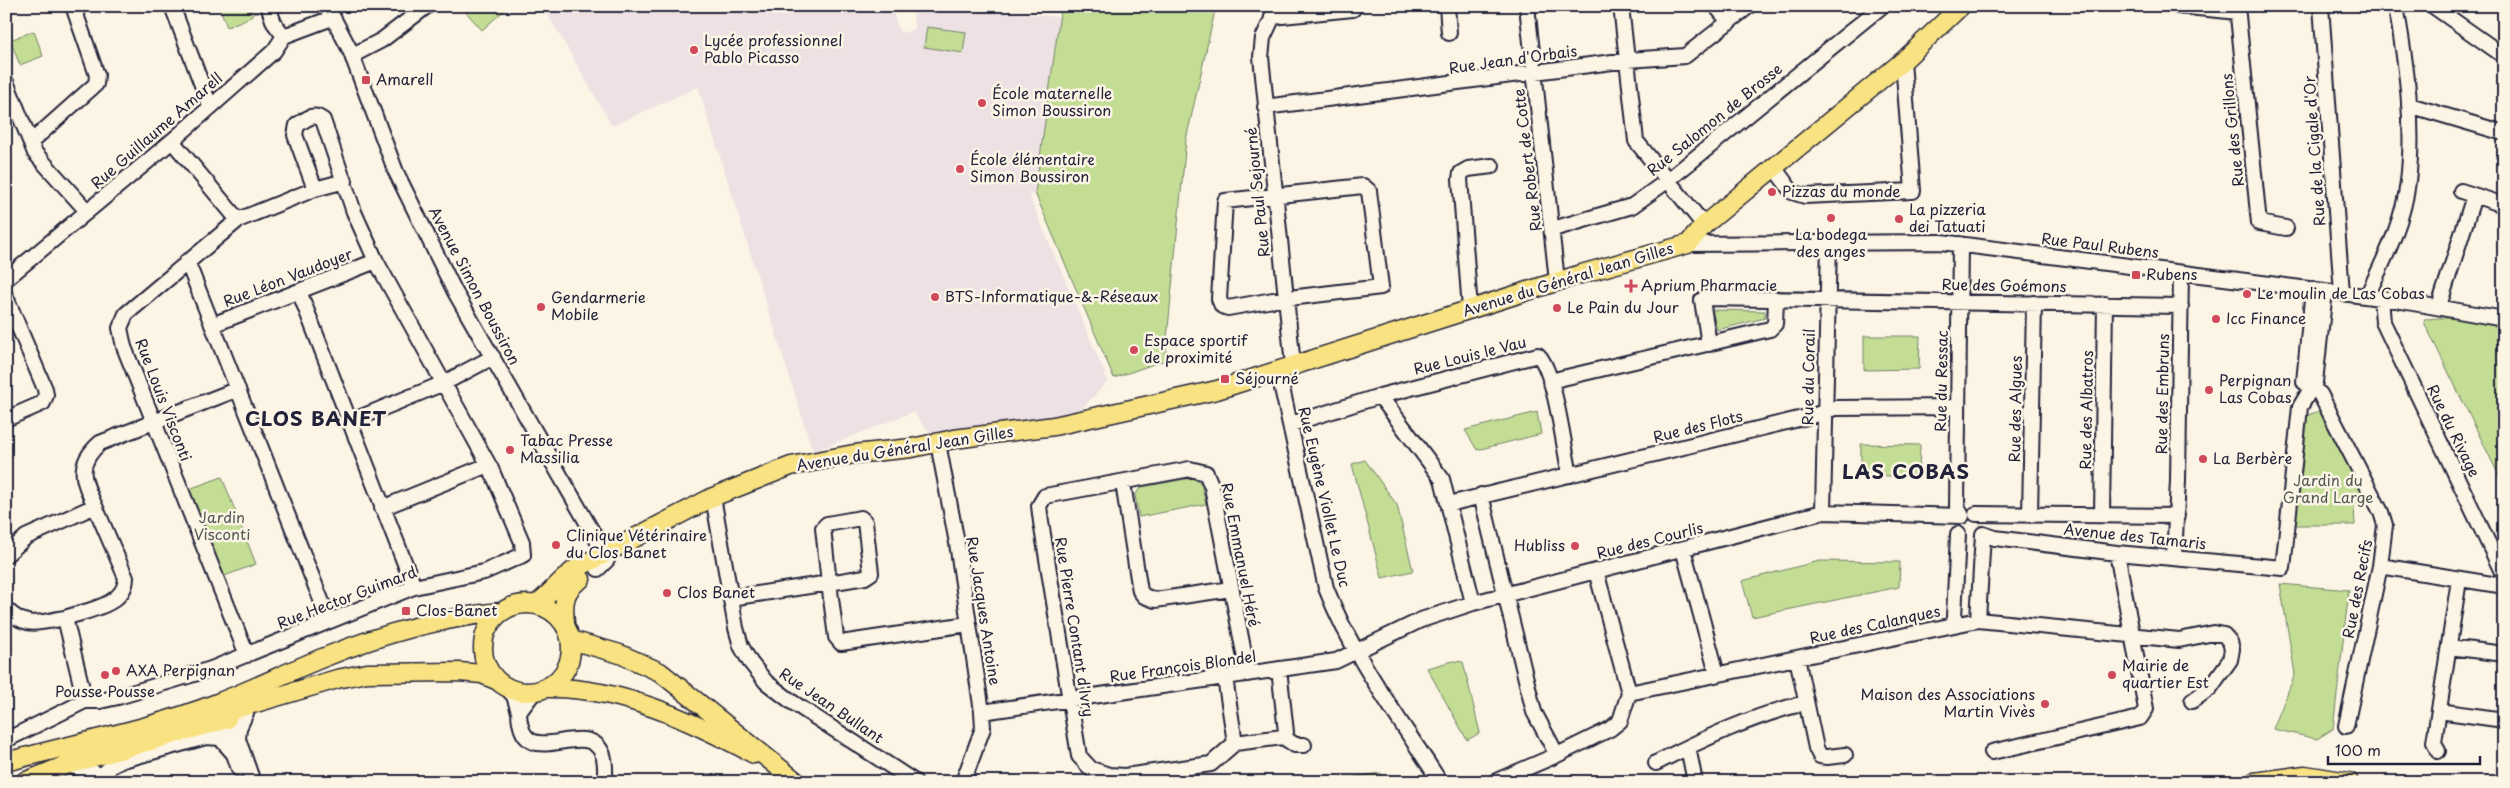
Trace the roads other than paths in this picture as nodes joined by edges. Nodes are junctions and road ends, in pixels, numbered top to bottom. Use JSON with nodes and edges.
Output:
{"nodes":[{"id":1,"x":74,"y":6,"type":"edge"},
{"id":2,"x":172,"y":6,"type":"edge"},
{"id":3,"x":268,"y":6,"type":"edge"},
{"id":4,"x":427,"y":6,"type":"edge"},
{"id":5,"x":1352,"y":6,"type":"edge"},
{"id":6,"x":1447,"y":6,"type":"edge"},
{"id":7,"x":1527,"y":6,"type":"edge"},
{"id":8,"x":1622,"y":6,"type":"edge"},
{"id":9,"x":1716,"y":6,"type":"edge"},
{"id":10,"x":1749,"y":6,"type":"edge"},
{"id":11,"x":1960,"y":6,"type":"edge"},
{"id":12,"x":2178,"y":6,"type":"edge"},
{"id":13,"x":2321,"y":6,"type":"edge"},
{"id":14,"x":2396,"y":6,"type":"edge"},
{"id":15,"x":2433,"y":6,"type":"edge"},
{"id":16,"x":1881,"y":7,"type":"edge"},
{"id":17,"x":2237,"y":9,"type":"edge"},
{"id":18,"x":330,"y":12,"type":"edge"},
{"id":19,"x":1275,"y":12,"type":"edge"},
{"id":20,"x":1729,"y":22,"type":"junction"},
{"id":21,"x":1449,"y":33,"type":"dead end"},
{"id":22,"x":284,"y":36,"type":"junction"},
{"id":23,"x":2504,"y":56,"type":"edge"},
{"id":24,"x":353,"y":60,"type":"junction"},
{"id":25,"x":1628,"y":60,"type":"junction"},
{"id":26,"x":1903,"y":61,"type":"junction"},
{"id":27,"x":1534,"y":74,"type":"junction"},
{"id":28,"x":6,"y":82,"type":"edge"},
{"id":29,"x":2409,"y":105,"type":"junction"},
{"id":30,"x":210,"y":106,"type":"junction"},
{"id":31,"x":1265,"y":107,"type":"junction"},
{"id":32,"x":2504,"y":133,"type":"edge"},
{"id":33,"x":172,"y":141,"type":"junction"},
{"id":34,"x":31,"y":142,"type":"junction"},
{"id":35,"x":1492,"y":166,"type":"dead end"},
{"id":36,"x":1773,"y":166,"type":"junction"},
{"id":37,"x":1667,"y":181,"type":"junction"},
{"id":38,"x":345,"y":182,"type":"junction"},
{"id":39,"x":315,"y":189,"type":"junction"},
{"id":40,"x":1275,"y":196,"type":"junction"},
{"id":41,"x":2504,"y":205,"type":"edge"},
{"id":42,"x":87,"y":211,"type":"junction"},
{"id":43,"x":238,"y":220,"type":"junction"},
{"id":44,"x":1704,"y":225,"type":"junction"},
{"id":45,"x":2286,"y":228,"type":"dead end"},
{"id":46,"x":1552,"y":229,"type":"junction"},
{"id":47,"x":1829,"y":242,"type":"junction"},
{"id":48,"x":1688,"y":244,"type":"junction"},
{"id":49,"x":1960,"y":244,"type":"junction"},
{"id":50,"x":188,"y":261,"type":"junction"},
{"id":51,"x":376,"y":261,"type":"junction"},
{"id":52,"x":2181,"y":273,"type":"junction"},
{"id":53,"x":6,"y":279,"type":"edge"},
{"id":54,"x":1557,"y":281,"type":"junction"},
{"id":55,"x":2319,"y":290,"type":"junction"},
{"id":56,"x":299,"y":291,"type":"junction"},
{"id":57,"x":2342,"y":293,"type":"junction"},
{"id":58,"x":6,"y":297,"type":"edge"},
{"id":59,"x":2374,"y":297,"type":"junction"},
{"id":60,"x":1287,"y":298,"type":"junction"},
{"id":61,"x":1776,"y":300,"type":"junction"},
{"id":62,"x":1827,"y":300,"type":"junction"},
{"id":63,"x":1960,"y":301,"type":"junction"},
{"id":64,"x":2034,"y":303,"type":"junction"},
{"id":65,"x":2105,"y":304,"type":"junction"},
{"id":66,"x":2180,"y":306,"type":"junction"},
{"id":67,"x":2439,"y":306,"type":"junction"},
{"id":68,"x":1470,"y":309,"type":"junction"},
{"id":69,"x":2503,"y":317,"type":"edge"},
{"id":70,"x":212,"y":325,"type":"junction"},
{"id":71,"x":1709,"y":344,"type":"junction"},
{"id":72,"x":493,"y":357,"type":"junction"},
{"id":73,"x":1286,"y":368,"type":"junction"},
{"id":74,"x":1550,"y":381,"type":"junction"},
{"id":75,"x":444,"y":383,"type":"junction"},
{"id":76,"x":2311,"y":387,"type":"junction"},
{"id":77,"x":238,"y":389,"type":"junction"},
{"id":78,"x":1380,"y":396,"type":"junction"},
{"id":79,"x":1958,"y":407,"type":"junction"},
{"id":80,"x":1825,"y":410,"type":"junction"},
{"id":81,"x":6,"y":419,"type":"edge"},
{"id":82,"x":152,"y":421,"type":"junction"},
{"id":83,"x":349,"y":422,"type":"junction"},
{"id":84,"x":1291,"y":424,"type":"junction"},
{"id":85,"x":940,"y":449,"type":"junction"},
{"id":86,"x":488,"y":465,"type":"junction"},
{"id":87,"x":1206,"y":473,"type":"joint"},
{"id":88,"x":1570,"y":475,"type":"junction"},
{"id":89,"x":1123,"y":482,"type":"junction"},
{"id":90,"x":1481,"y":495,"type":"junction"},
{"id":91,"x":714,"y":502,"type":"junction"},
{"id":92,"x":1449,"y":504,"type":"junction"},
{"id":93,"x":95,"y":506,"type":"junction"},
{"id":94,"x":382,"y":508,"type":"junction"},
{"id":95,"x":1822,"y":512,"type":"junction"},
{"id":96,"x":1976,"y":514,"type":"junction"},
{"id":97,"x":2030,"y":515,"type":"junction"},
{"id":98,"x":2102,"y":515,"type":"junction"},
{"id":99,"x":1962,"y":516,"type":"junction"},
{"id":100,"x":2177,"y":516,"type":"junction"},
{"id":101,"x":1958,"y":534,"type":"junction"},
{"id":102,"x":1984,"y":534,"type":"junction"},
{"id":103,"x":1683,"y":549,"type":"junction"},
{"id":104,"x":2117,"y":553,"type":"junction"},
{"id":105,"x":6,"y":555,"type":"edge"},
{"id":106,"x":2174,"y":557,"type":"junction"},
{"id":107,"x":601,"y":561,"type":"junction"},
{"id":108,"x":2380,"y":566,"type":"junction"},
{"id":109,"x":1596,"y":571,"type":"junction"},
{"id":110,"x":2504,"y":576,"type":"edge"},
{"id":111,"x":2459,"y":580,"type":"junction"},
{"id":112,"x":829,"y":583,"type":"junction"},
{"id":113,"x":2504,"y":586,"type":"edge"},
{"id":114,"x":414,"y":587,"type":"junction"},
{"id":115,"x":1231,"y":589,"type":"junction"},
{"id":116,"x":1506,"y":595,"type":"junction"},
{"id":117,"x":731,"y":598,"type":"junction"},
{"id":118,"x":1473,"y":603,"type":"junction"},
{"id":119,"x":536,"y":604,"type":"junction"},
{"id":120,"x":6,"y":609,"type":"edge"},
{"id":121,"x":500,"y":612,"type":"junction"},
{"id":122,"x":66,"y":618,"type":"junction"},
{"id":123,"x":329,"y":620,"type":"junction"},
{"id":124,"x":1978,"y":620,"type":"junction"},
{"id":125,"x":1957,"y":623,"type":"junction"},
{"id":126,"x":968,"y":624,"type":"junction"},
{"id":127,"x":568,"y":631,"type":"junction"},
{"id":128,"x":2130,"y":635,"type":"junction"},
{"id":129,"x":2450,"y":647,"type":"junction"},
{"id":130,"x":1357,"y":651,"type":"junction"},
{"id":131,"x":2504,"y":654,"type":"edge"},
{"id":132,"x":247,"y":655,"type":"junction"},
{"id":133,"x":1796,"y":658,"type":"junction"},
{"id":134,"x":1279,"y":670,"type":"junction"},
{"id":135,"x":378,"y":673,"type":"junction"},
{"id":136,"x":1248,"y":674,"type":"junction"},
{"id":137,"x":1717,"y":674,"type":"junction"},
{"id":138,"x":1225,"y":678,"type":"junction"},
{"id":139,"x":501,"y":683,"type":"junction"},
{"id":140,"x":540,"y":690,"type":"junction"},
{"id":141,"x":1629,"y":693,"type":"junction"},
{"id":142,"x":1068,"y":699,"type":"junction"},
{"id":143,"x":2192,"y":700,"type":"dead end"},
{"id":144,"x":85,"y":701,"type":"junction"},
{"id":145,"x":1805,"y":703,"type":"junction"},
{"id":146,"x":2439,"y":711,"type":"junction"},
{"id":147,"x":519,"y":712,"type":"junction"},
{"id":148,"x":982,"y":712,"type":"junction"},
{"id":149,"x":2504,"y":720,"type":"edge"},
{"id":150,"x":243,"y":721,"type":"junction"},
{"id":151,"x":2346,"y":726,"type":"dead end"},
{"id":152,"x":1283,"y":737,"type":"junction"},
{"id":153,"x":220,"y":738,"type":"junction"},
{"id":154,"x":6,"y":740,"type":"edge"},
{"id":155,"x":1235,"y":743,"type":"junction"},
{"id":156,"x":72,"y":744,"type":"junction"},
{"id":157,"x":1304,"y":745,"type":"dead end"},
{"id":158,"x":1688,"y":747,"type":"junction"},
{"id":159,"x":6,"y":749,"type":"edge"},
{"id":160,"x":2438,"y":751,"type":"dead end"},
{"id":161,"x":1992,"y":752,"type":"dead end"},
{"id":162,"x":1557,"y":755,"type":"junction"},
{"id":163,"x":1845,"y":755,"type":"dead end"},
{"id":164,"x":6,"y":762,"type":"edge"},
{"id":165,"x":1656,"y":763,"type":"dead end"},
{"id":166,"x":66,"y":765,"type":"junction"},
{"id":167,"x":6,"y":770,"type":"edge"},
{"id":168,"x":783,"y":770,"type":"junction"},
{"id":169,"x":104,"y":778,"type":"edge"},
{"id":170,"x":24,"y":782,"type":"edge"},
{"id":171,"x":244,"y":782,"type":"edge"},
{"id":172,"x":253,"y":782,"type":"edge"},
{"id":173,"x":605,"y":782,"type":"edge"},
{"id":174,"x":798,"y":782,"type":"edge"},
{"id":175,"x":915,"y":782,"type":"edge"},
{"id":176,"x":963,"y":782,"type":"edge"},
{"id":177,"x":1440,"y":782,"type":"edge"},
{"id":178,"x":1494,"y":782,"type":"edge"},
{"id":179,"x":1695,"y":782,"type":"edge"},
{"id":180,"x":2254,"y":782,"type":"edge"},
{"id":181,"x":2349,"y":782,"type":"edge"}],
"edges":[{"from":1,"to":34,"type":"street"},
{"from":2,"to":30,"type":"street"},
{"from":3,"to":22,"type":"street"},
{"from":4,"to":24,"type":"street"},
{"from":5,"to":19,"type":"street","name":"Rue Paul Sejourné"},
{"from":6,"to":21,"type":"street"},
{"from":7,"to":27,"type":"street","name":"Rue Robert de Cotte"},
{"from":8,"to":25,"type":"street"},
{"from":9,"to":20,"type":"street"},
{"from":10,"to":20,"type":"street","name":"Rue Jean d'Orbais"},
{"from":11,"to":26,"type":"main road","name":"Avenue du Général Jean Gilles"},
{"from":12,"to":17,"type":"street"},
{"from":13,"to":57,"type":"street","name":"Rue de la Cigale d'Or"},
{"from":14,"to":29,"type":"street"},
{"from":15,"to":23,"type":"street"},
{"from":16,"to":37,"type":"street","name":"Rue Salomon de Brosse"},
{"from":17,"to":45,"type":"street","name":"Rue des Grillons"},
{"from":18,"to":22,"type":"street"},
{"from":18,"to":24,"type":"street","name":"Avenue Simon Boussiron"},
{"from":19,"to":31,"type":"street","name":"Rue Paul Sejourné"},
{"from":20,"to":25,"type":"street","name":"Rue Jean d'Orbais"},
{"from":22,"to":30,"type":"street","name":"Rue Guillaume Amarell"},
{"from":24,"to":72,"type":"street","name":"Avenue Simon Boussiron"},
{"from":25,"to":27,"type":"street","name":"Rue Jean d'Orbais"},
{"from":25,"to":37,"type":"street"},
{"from":26,"to":36,"type":"main road","name":"Avenue du Général Jean Gilles"},
{"from":26,"to":36,"type":"street"},
{"from":27,"to":31,"type":"street","name":"Rue Jean d'Orbais"},
{"from":27,"to":46,"type":"street","name":"Rue Robert de Cotte"},
{"from":28,"to":34,"type":"street"},
{"from":29,"to":32,"type":"street"},
{"from":29,"to":59,"type":"street"},
{"from":30,"to":33,"type":"street","name":"Rue Guillaume Amarell"},
{"from":31,"to":40,"type":"street","name":"Rue Paul Sejourné"},
{"from":33,"to":42,"type":"street","name":"Rue Guillaume Amarell"},
{"from":33,"to":43,"type":"street"},
{"from":34,"to":42,"type":"street"},
{"from":35,"to":68,"type":"street"},
{"from":36,"to":44,"type":"main road","name":"Avenue du Général Jean Gilles"},
{"from":37,"to":44,"type":"street"},
{"from":37,"to":46,"type":"street","name":"Rue Salomon de Brosse"},
{"from":38,"to":39,"type":"street","name":"Rue Louis Visconti"},
{"from":38,"to":39,"type":"street"},
{"from":38,"to":51,"type":"street"},
{"from":39,"to":43,"type":"street","name":"Rue Louis Visconti"},
{"from":40,"to":60,"type":"street","name":"Rue Paul Sejourné"},
{"from":40,"to":60,"type":"street"},
{"from":40,"to":60,"type":"street"},
{"from":41,"to":67,"type":"street"},
{"from":42,"to":53,"type":"street","name":"Rue Guillaume Amarell"},
{"from":43,"to":50,"type":"street","name":"Rue Louis Visconti"},
{"from":44,"to":48,"type":"main road","name":"Avenue du Général Jean Gilles"},
{"from":46,"to":54,"type":"street","name":"Rue Robert de Cotte"},
{"from":47,"to":48,"type":"street","name":"Rue Paul Rubens"},
{"from":47,"to":49,"type":"street","name":"Rue Paul Rubens"},
{"from":47,"to":62,"type":"street","name":"Rue du Corail"},
{"from":48,"to":54,"type":"main road","name":"Avenue du Général Jean Gilles"},
{"from":49,"to":52,"type":"street","name":"Rue Paul Rubens"},
{"from":49,"to":63,"type":"street","name":"Rue du Ressac"},
{"from":50,"to":70,"type":"street"},
{"from":50,"to":82,"type":"street","name":"Rue Louis Visconti"},
{"from":51,"to":56,"type":"street","name":"Rue Léon Vaudoyer"},
{"from":51,"to":75,"type":"street"},
{"from":52,"to":55,"type":"street","name":"Rue Paul Rubens"},
{"from":52,"to":66,"type":"street","name":"Rue des Embruns"},
{"from":54,"to":68,"type":"main road","name":"Avenue du Général Jean Gilles"},
{"from":55,"to":57,"type":"street","name":"Rue Paul Rubens"},
{"from":55,"to":76,"type":"street"},
{"from":56,"to":70,"type":"street","name":"Rue Léon Vaudoyer"},
{"from":56,"to":83,"type":"street"},
{"from":57,"to":59,"type":"street","name":"Rue Paul Rubens"},
{"from":58,"to":81,"type":"street"},
{"from":59,"to":67,"type":"street","name":"Rue Paul Rubens"},
{"from":59,"to":110,"type":"street","name":"Rue du Rivage"},
{"from":60,"to":73,"type":"street","name":"Rue Paul Sejourné"},
{"from":61,"to":62,"type":"street","name":"Rue des Goémons"},
{"from":61,"to":71,"type":"street"},
{"from":61,"to":71,"type":"street","name":"Rue des Goémons"},
{"from":62,"to":63,"type":"street","name":"Rue des Goémons"},
{"from":62,"to":80,"type":"street","name":"Rue du Corail"},
{"from":63,"to":64,"type":"street","name":"Rue des Goémons"},
{"from":63,"to":79,"type":"street","name":"Rue du Ressac"},
{"from":64,"to":65,"type":"street","name":"Rue des Goémons"},
{"from":64,"to":97,"type":"street","name":"Rue des Algues"},
{"from":65,"to":66,"type":"street","name":"Rue des Goémons"},
{"from":65,"to":98,"type":"street","name":"Rue des Albatros"},
{"from":66,"to":100,"type":"street","name":"Rue des Embruns"},
{"from":67,"to":69,"type":"street","name":"Rue Paul Rubens"},
{"from":68,"to":73,"type":"main road","name":"Avenue du Général Jean Gilles"},
{"from":70,"to":77,"type":"street"},
{"from":71,"to":74,"type":"street"},
{"from":72,"to":75,"type":"street"},
{"from":72,"to":107,"type":"street","name":"Avenue Simon Boussiron"},
{"from":73,"to":84,"type":"street","name":"Rue Eugène Viollet Le Duc"},
{"from":73,"to":85,"type":"main road","name":"Avenue du Général Jean Gilles"},
{"from":74,"to":78,"type":"street","name":"Rue Louis le Vau"},
{"from":74,"to":88,"type":"street","name":"Rue Louis le Vau"},
{"from":75,"to":83,"type":"street"},
{"from":75,"to":86,"type":"street","name":"Rue Hector Guimard"},
{"from":76,"to":106,"type":"street","name":"Avenue des Tamaris"},
{"from":76,"to":108,"type":"street","name":"Rue des Recifs"},
{"from":77,"to":82,"type":"street"},
{"from":77,"to":123,"type":"street"},
{"from":78,"to":84,"type":"street","name":"Rue Louis le Vau"},
{"from":78,"to":92,"type":"street"},
{"from":79,"to":80,"type":"street","name":"Rue des Flots"},
{"from":79,"to":99,"type":"street","name":"Rue du Ressac"},
{"from":80,"to":88,"type":"street","name":"Rue des Flots"},
{"from":80,"to":95,"type":"street","name":"Rue du Corail"},
{"from":82,"to":93,"type":"street"},
{"from":82,"to":132,"type":"street","name":"Rue Louis Visconti"},
{"from":83,"to":94,"type":"street"},
{"from":84,"to":130,"type":"street","name":"Rue Eugène Viollet Le Duc"},
{"from":85,"to":91,"type":"main road","name":"Avenue du Général Jean Gilles"},
{"from":85,"to":126,"type":"street","name":"Rue Jacques Antoine"},
{"from":86,"to":94,"type":"street"},
{"from":86,"to":114,"type":"street","name":"Rue Hector Guimard"},
{"from":87,"to":89,"type":"street","name":"Rue Pierre Contant d'Ivry"},
{"from":87,"to":115,"type":"street","name":"Rue Emmanuel Héré"},
{"from":88,"to":90,"type":"street","name":"Rue des Flots"},
{"from":89,"to":115,"type":"street"},
{"from":89,"to":142,"type":"street","name":"Rue Pierre Contant d'Ivry"},
{"from":90,"to":92,"type":"street","name":"Rue des Flots"},
{"from":90,"to":116,"type":"street"},
{"from":91,"to":107,"type":"main road","name":"Avenue du Général Jean Gilles"},
{"from":91,"to":117,"type":"street","name":"Rue Jean Bullant"},
{"from":92,"to":118,"type":"street"},
{"from":93,"to":105,"type":"street"},
{"from":93,"to":122,"type":"street"},
{"from":94,"to":114,"type":"street"},
{"from":95,"to":99,"type":"street","name":"Rue des Courlis"},
{"from":95,"to":103,"type":"street","name":"Rue des Courlis"},
{"from":96,"to":97,"type":"street"},
{"from":96,"to":99,"type":"street"},
{"from":96,"to":102,"type":"street"},
{"from":97,"to":98,"type":"street"},
{"from":98,"to":100,"type":"street"},
{"from":99,"to":101,"type":"street"},
{"from":100,"to":106,"type":"street","name":"Rue des Embruns"},
{"from":101,"to":102,"type":"street"},
{"from":101,"to":125,"type":"street"},
{"from":102,"to":104,"type":"street","name":"Avenue des Tamaris"},
{"from":102,"to":124,"type":"street"},
{"from":103,"to":109,"type":"street","name":"Rue des Courlis"},
{"from":103,"to":137,"type":"street"},
{"from":104,"to":106,"type":"street","name":"Avenue des Tamaris"},
{"from":104,"to":128,"type":"street"},
{"from":107,"to":119,"type":"main road","name":"Avenue du Général Jean Gilles"},
{"from":107,"to":127,"type":"main road","name":"Avenue du Général Jean Gilles"},
{"from":108,"to":111,"type":"street"},
{"from":108,"to":151,"type":"street","name":"Rue des Recifs"},
{"from":109,"to":116,"type":"street","name":"Rue des Courlis"},
{"from":109,"to":141,"type":"street"},
{"from":111,"to":113,"type":"street"},
{"from":111,"to":129,"type":"street"},
{"from":112,"to":112,"type":"street"},
{"from":112,"to":117,"type":"street"},
{"from":112,"to":126,"type":"street"},
{"from":114,"to":123,"type":"street","name":"Rue Hector Guimard"},
{"from":115,"to":136,"type":"street","name":"Rue Emmanuel Héré"},
{"from":116,"to":118,"type":"street","name":"Rue des Courlis"},
{"from":116,"to":162,"type":"street"},
{"from":117,"to":175,"type":"street","name":"Rue Jean Bullant"},
{"from":118,"to":130,"type":"street","name":"Rue des Courlis"},
{"from":119,"to":121,"type":"main road"},
{"from":119,"to":127,"type":"main road"},
{"from":120,"to":122,"type":"street"},
{"from":121,"to":139,"type":"main road"},
{"from":121,"to":156,"type":"main road"},
{"from":122,"to":144,"type":"street"},
{"from":123,"to":132,"type":"street","name":"Rue Hector Guimard"},
{"from":124,"to":125,"type":"street","name":"Rue des Calanques"},
{"from":124,"to":128,"type":"street","name":"Rue des Calanques"},
{"from":125,"to":133,"type":"street","name":"Rue des Calanques"},
{"from":126,"to":148,"type":"street","name":"Rue Jacques Antoine"},
{"from":127,"to":140,"type":"main road"},
{"from":127,"to":168,"type":"main road"},
{"from":128,"to":143,"type":"street","name":"Rue des Calanques"},
{"from":128,"to":161,"type":"street"},
{"from":129,"to":131,"type":"street"},
{"from":129,"to":146,"type":"street"},
{"from":130,"to":134,"type":"street","name":"Rue François Blondel"},
{"from":130,"to":177,"type":"street","name":"Rue Eugène Viollet Le Duc"},
{"from":132,"to":144,"type":"street","name":"Rue Hector Guimard"},
{"from":133,"to":137,"type":"street","name":"Rue des Calanques"},
{"from":133,"to":145,"type":"street"},
{"from":134,"to":136,"type":"street","name":"Rue François Blondel"},
{"from":134,"to":152,"type":"street"},
{"from":135,"to":139,"type":"main road"},
{"from":135,"to":150,"type":"main road"},
{"from":135,"to":167,"type":"main road"},
{"from":136,"to":138,"type":"street","name":"Rue François Blondel"},
{"from":137,"to":141,"type":"street","name":"Rue des Calanques"},
{"from":138,"to":142,"type":"street","name":"Rue François Blondel"},
{"from":138,"to":155,"type":"street"},
{"from":139,"to":140,"type":"main road"},
{"from":139,"to":147,"type":"street"},
{"from":140,"to":147,"type":"street"},
{"from":140,"to":168,"type":"main road"},
{"from":141,"to":162,"type":"street"},
{"from":142,"to":148,"type":"street","name":"Rue François Blondel"},
{"from":142,"to":155,"type":"street","name":"Rue Pierre Contant d'Ivry"},
{"from":144,"to":154,"type":"street","name":"Rue Hector Guimard"},
{"from":145,"to":158,"type":"street"},
{"from":145,"to":163,"type":"street"},
{"from":146,"to":149,"type":"street"},
{"from":146,"to":160,"type":"street"},
{"from":147,"to":173,"type":"street"},
{"from":148,"to":176,"type":"street","name":"Rue Jacques Antoine"},
{"from":150,"to":153,"type":"street"},
{"from":150,"to":166,"type":"main road"},
{"from":150,"to":172,"type":"street"},
{"from":152,"to":155,"type":"street"},
{"from":152,"to":157,"type":"street"},
{"from":153,"to":169,"type":"street"},
{"from":153,"to":171,"type":"street"},
{"from":156,"to":159,"type":"main road"},
{"from":156,"to":164,"type":"main road"},
{"from":158,"to":165,"type":"street"},
{"from":158,"to":179,"type":"street"},
{"from":162,"to":178,"type":"street"},
{"from":166,"to":169,"type":"street"},
{"from":166,"to":170,"type":"main road"},
{"from":168,"to":174,"type":"main road"},
{"from":180,"to":181,"type":"main road"}]}
